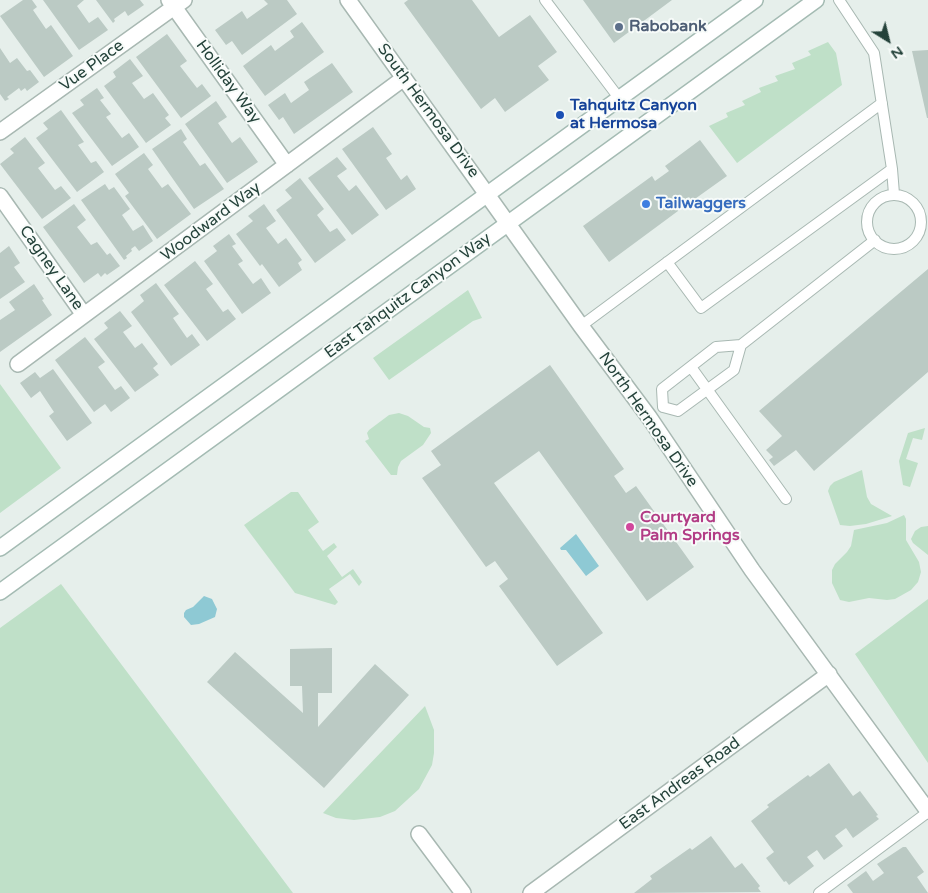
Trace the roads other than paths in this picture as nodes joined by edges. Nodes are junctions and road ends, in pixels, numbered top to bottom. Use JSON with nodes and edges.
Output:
{"nodes":[{"id":1,"x":348,"y":0,"type":"edge"},
{"id":2,"x":545,"y":0,"type":"edge"},
{"id":3,"x":755,"y":0,"type":"edge"},
{"id":4,"x":816,"y":0,"type":"edge"},
{"id":5,"x":839,"y":0,"type":"edge"},
{"id":6,"x":176,"y":2,"type":"edge"},
{"id":7,"x":404,"y":78,"type":"junction"},
{"id":8,"x":619,"y":98,"type":"junction"},
{"id":9,"x":882,"y":103,"type":"junction"},
{"id":10,"x":0,"y":132,"type":"edge"},
{"id":11,"x":288,"y":165,"type":"junction"},
{"id":12,"x":892,"y":169,"type":"junction"},
{"id":13,"x":487,"y":194,"type":"junction"},
{"id":14,"x":894,"y":194,"type":"junction"},
{"id":15,"x":0,"y":196,"type":"edge"},
{"id":16,"x":508,"y":223,"type":"junction"},
{"id":17,"x":875,"y":240,"type":"junction"},
{"id":18,"x":668,"y":262,"type":"junction"},
{"id":19,"x":84,"y":315,"type":"junction"},
{"id":20,"x":581,"y":326,"type":"junction"},
{"id":21,"x":741,"y":344,"type":"junction"},
{"id":22,"x":18,"y":364,"type":"dead end"},
{"id":23,"x":691,"y":367,"type":"junction"},
{"id":24,"x":708,"y":389,"type":"junction"},
{"id":25,"x":663,"y":407,"type":"junction"},
{"id":26,"x":648,"y":417,"type":"junction"},
{"id":27,"x":786,"y":499,"type":"dead end"},
{"id":28,"x":0,"y":548,"type":"edge"},
{"id":29,"x":0,"y":592,"type":"edge"},
{"id":30,"x":828,"y":674,"type":"junction"},
{"id":31,"x":928,"y":812,"type":"edge"},
{"id":32,"x":420,"y":834,"type":"dead end"},
{"id":33,"x":463,"y":893,"type":"edge"},
{"id":34,"x":531,"y":893,"type":"edge"},
{"id":35,"x":820,"y":893,"type":"edge"}],
"edges":[{"from":1,"to":7,"type":"street","name":"South Hermosa Drive"},
{"from":2,"to":8,"type":"lane"},
{"from":3,"to":8,"type":"street"},
{"from":4,"to":16,"type":"street","name":"East Tahquitz Canyon Way"},
{"from":5,"to":9,"type":"lane"},
{"from":6,"to":10,"type":"street","name":"Vue Place"},
{"from":6,"to":11,"type":"street","name":"Holliday Way"},
{"from":7,"to":11,"type":"street","name":"Woodward Way"},
{"from":7,"to":13,"type":"street","name":"South Hermosa Drive"},
{"from":8,"to":13,"type":"street"},
{"from":9,"to":12,"type":"lane"},
{"from":9,"to":18,"type":"lane"},
{"from":11,"to":19,"type":"street","name":"Woodward Way"},
{"from":12,"to":14,"type":"lane"},
{"from":12,"to":18,"type":"lane"},
{"from":13,"to":16,"type":"street","name":"South Hermosa Drive"},
{"from":13,"to":28,"type":"street"},
{"from":14,"to":17,"type":"lane"},
{"from":14,"to":17,"type":"lane"},
{"from":15,"to":19,"type":"street","name":"Cagney Lane"},
{"from":16,"to":20,"type":"street","name":"North Hermosa Drive"},
{"from":16,"to":29,"type":"street","name":"East Tahquitz Canyon Way"},
{"from":17,"to":21,"type":"lane"},
{"from":18,"to":20,"type":"lane"},
{"from":19,"to":22,"type":"street","name":"Woodward Way"},
{"from":20,"to":26,"type":"street","name":"North Hermosa Drive"},
{"from":21,"to":23,"type":"lane"},
{"from":21,"to":24,"type":"lane"},
{"from":23,"to":24,"type":"lane"},
{"from":23,"to":25,"type":"lane"},
{"from":24,"to":25,"type":"lane"},
{"from":24,"to":27,"type":"lane"},
{"from":25,"to":26,"type":"lane"},
{"from":26,"to":30,"type":"street","name":"North Hermosa Drive"},
{"from":30,"to":31,"type":"street","name":"North Hermosa Drive"},
{"from":30,"to":34,"type":"street","name":"East Andreas Road"},
{"from":31,"to":35,"type":"lane"},
{"from":32,"to":33,"type":"street"}]}
